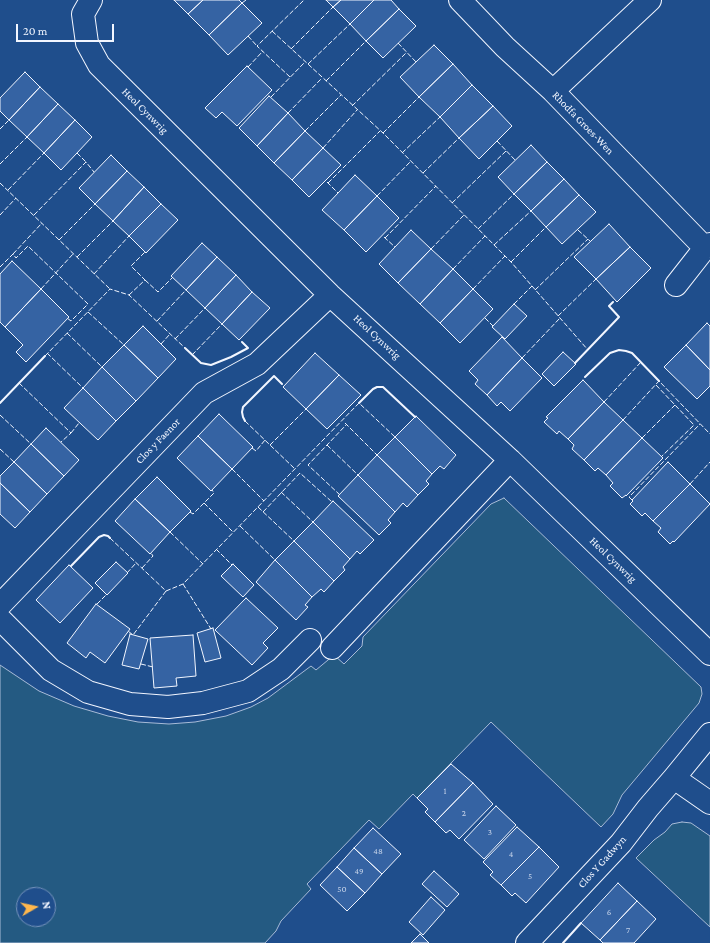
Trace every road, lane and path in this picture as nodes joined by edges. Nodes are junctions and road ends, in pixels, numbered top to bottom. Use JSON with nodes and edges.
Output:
{"nodes":[{"id":1,"x":91,"y":0,"type":"edge"},
{"id":2,"x":460,"y":0,"type":"edge"},
{"id":3,"x":650,"y":0,"type":"edge"},
{"id":4,"x":553,"y":91,"type":"junction"},
{"id":5,"x":707,"y":246,"type":"edge"},
{"id":6,"x":676,"y":285,"type":"dead end"},
{"id":7,"x":330,"y":295,"type":"junction"},
{"id":8,"x":510,"y":460,"type":"junction"},
{"id":9,"x":0,"y":605,"type":"edge"},
{"id":10,"x":0,"y":619,"type":"edge"},
{"id":11,"x":310,"y":640,"type":"dead end"},
{"id":12,"x":332,"y":648,"type":"dead end"},
{"id":13,"x":710,"y":654,"type":"edge"},
{"id":14,"x":710,"y":734,"type":"edge"},
{"id":15,"x":674,"y":778,"type":"junction"},
{"id":16,"x":710,"y":803,"type":"edge"},
{"id":17,"x":527,"y":943,"type":"edge"}],
"edges":[{"from":1,"to":7,"type":"street","name":"Heol Cynwrig"},
{"from":2,"to":4,"type":"street","name":"Rhodfa Groes-Wen"},
{"from":3,"to":4,"type":"street"},
{"from":4,"to":5,"type":"street","name":"Rhodfa Groes-Wen"},
{"from":5,"to":6,"type":"street","name":"Rhodfa Groes-Wen"},
{"from":7,"to":8,"type":"street","name":"Heol Cynwrig"},
{"from":7,"to":9,"type":"street","name":"Clos y Faenor"},
{"from":8,"to":12,"type":"street"},
{"from":8,"to":13,"type":"street","name":"Heol Cynwrig"},
{"from":10,"to":11,"type":"street"},
{"from":14,"to":15,"type":"street"},
{"from":15,"to":16,"type":"street"},
{"from":15,"to":17,"type":"street","name":"Clos Y Gadwyn"}]}
